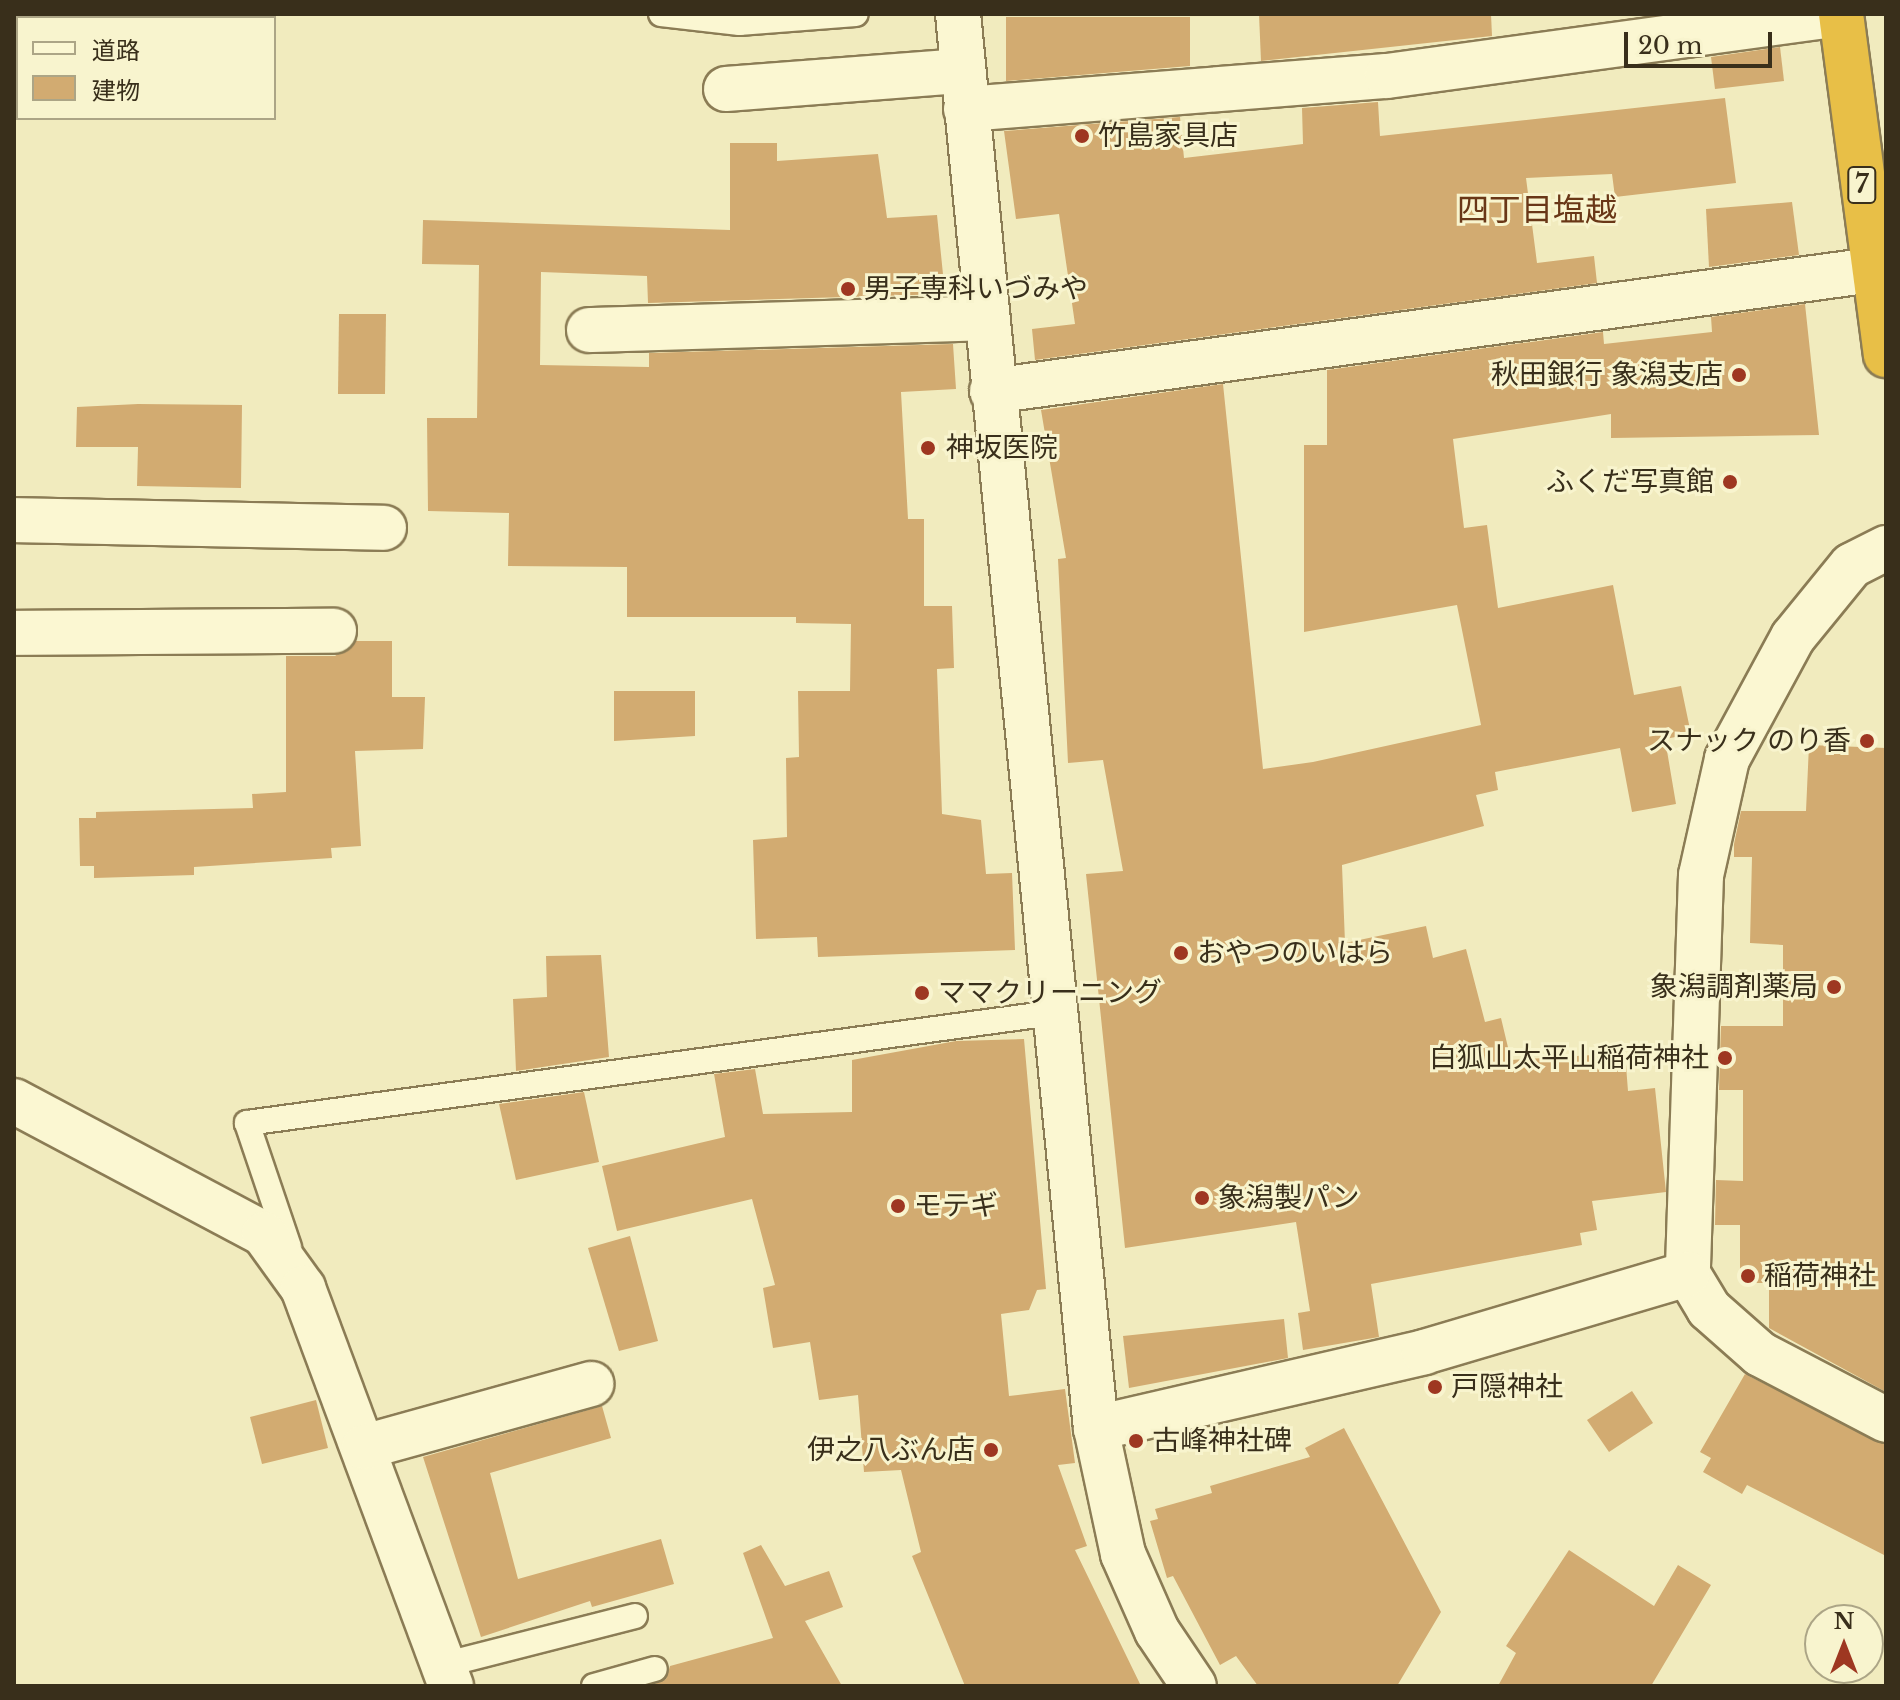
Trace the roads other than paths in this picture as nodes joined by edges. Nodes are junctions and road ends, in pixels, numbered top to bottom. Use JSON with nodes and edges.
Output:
{"nodes":[{"id":1,"x":661,"y":14,"type":"edge"},
{"id":2,"x":856,"y":14,"type":"edge"},
{"id":3,"x":958,"y":14,"type":"edge"},
{"id":4,"x":1839,"y":14,"type":"edge"},
{"id":5,"x":726,"y":89,"type":"dead end"},
{"id":6,"x":964,"y":90,"type":"junction"},
{"id":7,"x":1872,"y":270,"type":"junction"},
{"id":8,"x":986,"y":318,"type":"junction"},
{"id":9,"x":589,"y":330,"type":"dead end"},
{"id":10,"x":1884,"y":331,"type":"edge"},
{"id":11,"x":992,"y":391,"type":"junction"},
{"id":12,"x":14,"y":520,"type":"edge"},
{"id":13,"x":384,"y":528,"type":"dead end"},
{"id":14,"x":1886,"y":548,"type":"edge"},
{"id":15,"x":334,"y":631,"type":"dead end"},
{"id":16,"x":14,"y":633,"type":"edge"},
{"id":17,"x":1059,"y":1012,"type":"junction"},
{"id":18,"x":14,"y":1101,"type":"edge"},
{"id":19,"x":1688,"y":1274,"type":"junction"},
{"id":20,"x":303,"y":1288,"type":"junction"},
{"id":21,"x":591,"y":1384,"type":"dead end"},
{"id":22,"x":1886,"y":1420,"type":"edge"},
{"id":23,"x":1096,"y":1428,"type":"junction"},
{"id":24,"x":364,"y":1447,"type":"junction"},
{"id":25,"x":635,"y":1616,"type":"dead end"},
{"id":26,"x":655,"y":1669,"type":"dead end"},
{"id":27,"x":447,"y":1675,"type":"edge"},
{"id":28,"x":594,"y":1686,"type":"edge"},
{"id":29,"x":1194,"y":1686,"type":"edge"}],
"edges":[{"from":1,"to":2,"type":"lane"},
{"from":3,"to":6,"type":"street"},
{"from":4,"to":6,"type":"street"},
{"from":4,"to":7,"type":"highway","number":"7"},
{"from":5,"to":6,"type":"street"},
{"from":6,"to":8,"type":"street"},
{"from":7,"to":10,"type":"highway","number":"7"},
{"from":7,"to":11,"type":"street"},
{"from":8,"to":9,"type":"street"},
{"from":8,"to":11,"type":"street"},
{"from":11,"to":17,"type":"street"},
{"from":12,"to":13,"type":"street"},
{"from":14,"to":19,"type":"street"},
{"from":15,"to":16,"type":"street"},
{"from":17,"to":20,"type":"lane"},
{"from":17,"to":23,"type":"street"},
{"from":18,"to":20,"type":"street"},
{"from":19,"to":22,"type":"street"},
{"from":19,"to":23,"type":"street"},
{"from":20,"to":24,"type":"street"},
{"from":21,"to":24,"type":"street"},
{"from":23,"to":29,"type":"street"},
{"from":24,"to":27,"type":"street"},
{"from":25,"to":27,"type":"lane"},
{"from":26,"to":28,"type":"lane"}]}
